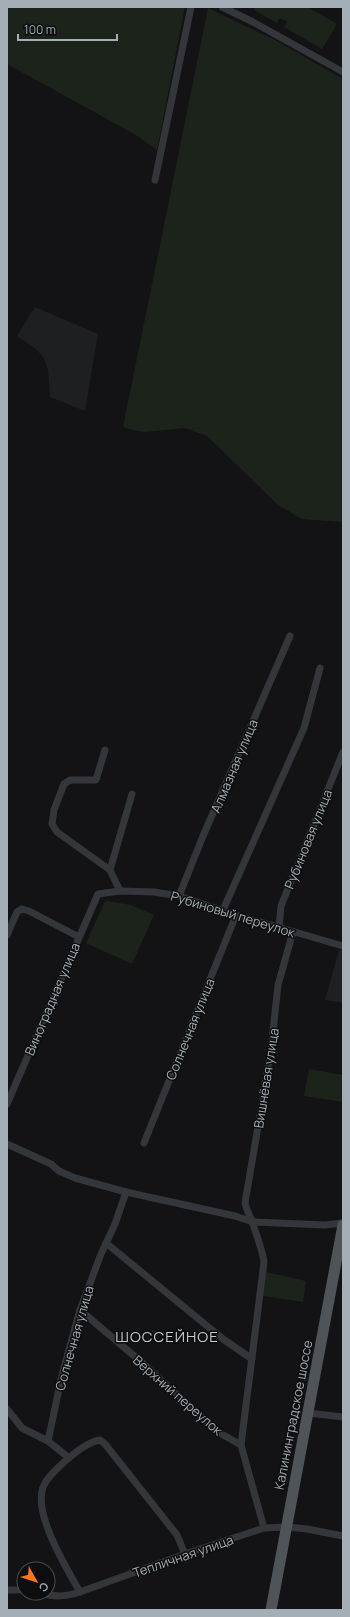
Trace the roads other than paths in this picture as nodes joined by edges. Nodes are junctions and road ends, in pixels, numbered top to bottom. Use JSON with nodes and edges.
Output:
{"nodes":[{"id":1,"x":191,"y":7,"type":"edge"},
{"id":2,"x":222,"y":7,"type":"edge"},
{"id":3,"x":343,"y":72,"type":"edge"},
{"id":4,"x":155,"y":180,"type":"dead end"},
{"id":5,"x":290,"y":636,"type":"dead end"},
{"id":6,"x":320,"y":668,"type":"dead end"},
{"id":7,"x":104,"y":750,"type":"dead end"},
{"id":8,"x":343,"y":752,"type":"edge"},
{"id":9,"x":132,"y":794,"type":"dead end"},
{"id":10,"x":110,"y":870,"type":"junction"},
{"id":11,"x":120,"y":891,"type":"junction"},
{"id":12,"x":98,"y":894,"type":"joint"},
{"id":13,"x":180,"y":896,"type":"junction"},
{"id":14,"x":223,"y":910,"type":"junction"},
{"id":15,"x":236,"y":915,"type":"junction"},
{"id":16,"x":279,"y":927,"type":"junction"},
{"id":17,"x":293,"y":932,"type":"junction"},
{"id":18,"x":7,"y":936,"type":"edge"},
{"id":19,"x":79,"y":937,"type":"junction"},
{"id":20,"x":343,"y":946,"type":"edge"},
{"id":21,"x":7,"y":1104,"type":"edge"},
{"id":22,"x":144,"y":1143,"type":"dead end"},
{"id":23,"x":7,"y":1144,"type":"edge"},
{"id":24,"x":126,"y":1192,"type":"junction"},
{"id":25,"x":253,"y":1222,"type":"junction"},
{"id":26,"x":343,"y":1224,"type":"edge"},
{"id":27,"x":106,"y":1243,"type":"junction"},
{"id":28,"x":80,"y":1310,"type":"junction"},
{"id":29,"x":252,"y":1360,"type":"junction"},
{"id":30,"x":7,"y":1409,"type":"edge"},
{"id":31,"x":308,"y":1413,"type":"junction"},
{"id":32,"x":343,"y":1417,"type":"edge"},
{"id":33,"x":48,"y":1441,"type":"junction"},
{"id":34,"x":241,"y":1445,"type":"junction"},
{"id":35,"x":68,"y":1458,"type":"junction"},
{"id":36,"x":287,"y":1527,"type":"junction"},
{"id":37,"x":264,"y":1528,"type":"junction"},
{"id":38,"x":343,"y":1536,"type":"edge"},
{"id":39,"x":185,"y":1554,"type":"junction"},
{"id":40,"x":80,"y":1592,"type":"junction"},
{"id":41,"x":56,"y":1596,"type":"edge"},
{"id":42,"x":271,"y":1610,"type":"edge"}],
"edges":[{"from":1,"to":4,"type":"street"},
{"from":2,"to":3,"type":"street"},
{"from":5,"to":13,"type":"street","name":"Алмазная улица"},
{"from":6,"to":14,"type":"street"},
{"from":7,"to":10,"type":"street"},
{"from":8,"to":16,"type":"street","name":"Рубиновая улица"},
{"from":9,"to":10,"type":"street"},
{"from":10,"to":11,"type":"street"},
{"from":11,"to":12,"type":"street","name":"Рубиновый переулок"},
{"from":11,"to":13,"type":"street","name":"Рубиновый переулок"},
{"from":12,"to":19,"type":"street","name":"Виноградная улица"},
{"from":13,"to":14,"type":"street","name":"Рубиновый переулок"},
{"from":14,"to":15,"type":"street","name":"Рубиновый переулок"},
{"from":15,"to":16,"type":"street","name":"Рубиновый переулок"},
{"from":15,"to":22,"type":"street","name":"Солнечная улица"},
{"from":16,"to":17,"type":"street","name":"Рубиновый переулок"},
{"from":17,"to":20,"type":"street","name":"Рубиновый переулок"},
{"from":17,"to":25,"type":"street","name":"Вишнёвая улица"},
{"from":18,"to":19,"type":"street"},
{"from":19,"to":21,"type":"street","name":"Виноградная улица"},
{"from":23,"to":24,"type":"street"},
{"from":24,"to":25,"type":"street"},
{"from":24,"to":27,"type":"street","name":"Солнечная улица"},
{"from":25,"to":26,"type":"street"},
{"from":25,"to":29,"type":"street","name":"Вишнёвая улица"},
{"from":26,"to":31,"type":"main road","name":"Калининградское шоссе"},
{"from":27,"to":28,"type":"street","name":"Солнечная улица"},
{"from":27,"to":29,"type":"street"},
{"from":28,"to":33,"type":"street","name":"Солнечная улица"},
{"from":28,"to":34,"type":"street","name":"Верхний переулок"},
{"from":29,"to":34,"type":"street","name":"Вишнёвая улица"},
{"from":30,"to":33,"type":"street"},
{"from":31,"to":32,"type":"street"},
{"from":31,"to":36,"type":"main road","name":"Калининградское шоссе"},
{"from":33,"to":35,"type":"street"},
{"from":34,"to":37,"type":"street"},
{"from":35,"to":39,"type":"street"},
{"from":35,"to":40,"type":"street"},
{"from":36,"to":37,"type":"street","name":"Тепличная улица"},
{"from":36,"to":38,"type":"street","name":"Тепличная улица"},
{"from":36,"to":42,"type":"main road","name":"Калининградское шоссе"},
{"from":37,"to":39,"type":"street","name":"Тепличная улица"},
{"from":39,"to":40,"type":"street","name":"Тепличная улица"},
{"from":40,"to":41,"type":"street","name":"Тепличная улица"}]}
